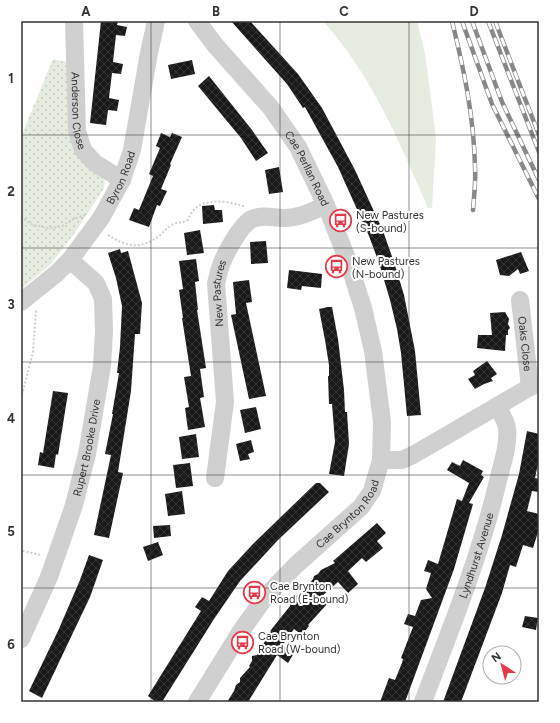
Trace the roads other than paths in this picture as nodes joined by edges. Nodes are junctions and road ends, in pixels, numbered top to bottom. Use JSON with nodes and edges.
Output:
{"nodes":[{"id":1,"x":74,"y":21,"type":"edge"},
{"id":2,"x":156,"y":21,"type":"edge"},
{"id":3,"x":197,"y":21,"type":"edge"},
{"id":4,"x":122,"y":180,"type":"junction"},
{"id":5,"x":326,"y":205,"type":"junction"},
{"id":6,"x":70,"y":260,"type":"junction"},
{"id":7,"x":520,"y":300,"type":"dead end"},
{"id":8,"x":21,"y":302,"type":"edge"},
{"id":9,"x":535,"y":385,"type":"edge"},
{"id":10,"x":497,"y":406,"type":"junction"},
{"id":11,"x":381,"y":460,"type":"junction"},
{"id":12,"x":214,"y":478,"type":"dead end"},
{"id":13,"x":21,"y":639,"type":"edge"},
{"id":14,"x":197,"y":702,"type":"edge"},
{"id":15,"x":423,"y":702,"type":"edge"}],
"edges":[{"from":1,"to":4,"type":"street","name":"Anderson Close"},
{"from":2,"to":4,"type":"street","name":"Byron Road"},
{"from":3,"to":5,"type":"street","name":"Cae Perllan Road"},
{"from":4,"to":6,"type":"street","name":"Byron Road"},
{"from":5,"to":11,"type":"street","name":"Cae Perllan Road"},
{"from":5,"to":12,"type":"street","name":"New Pastures"},
{"from":6,"to":8,"type":"street","name":"Byron Road"},
{"from":6,"to":13,"type":"street","name":"Rupert Brooke Drive"},
{"from":7,"to":9,"type":"street","name":"Oaks Close"},
{"from":9,"to":10,"type":"street"},
{"from":10,"to":11,"type":"street"},
{"from":10,"to":15,"type":"street","name":"Lyndhurst Avenue"},
{"from":11,"to":14,"type":"street","name":"Cae Brynton Road"}]}
